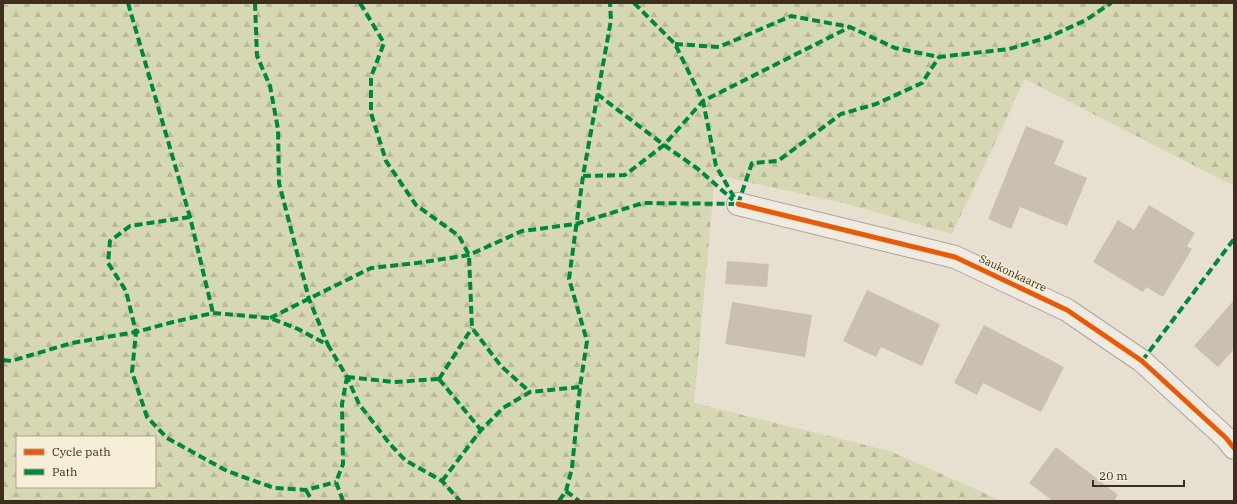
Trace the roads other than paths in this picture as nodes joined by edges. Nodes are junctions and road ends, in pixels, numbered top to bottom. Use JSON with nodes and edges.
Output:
{"nodes":[{"id":1,"x":738,"y":204,"type":"dead end"},
{"id":2,"x":1234,"y":448,"type":"edge"}],
"edges":[{"from":1,"to":2,"type":"street","name":"Saukonkaarre"}]}
